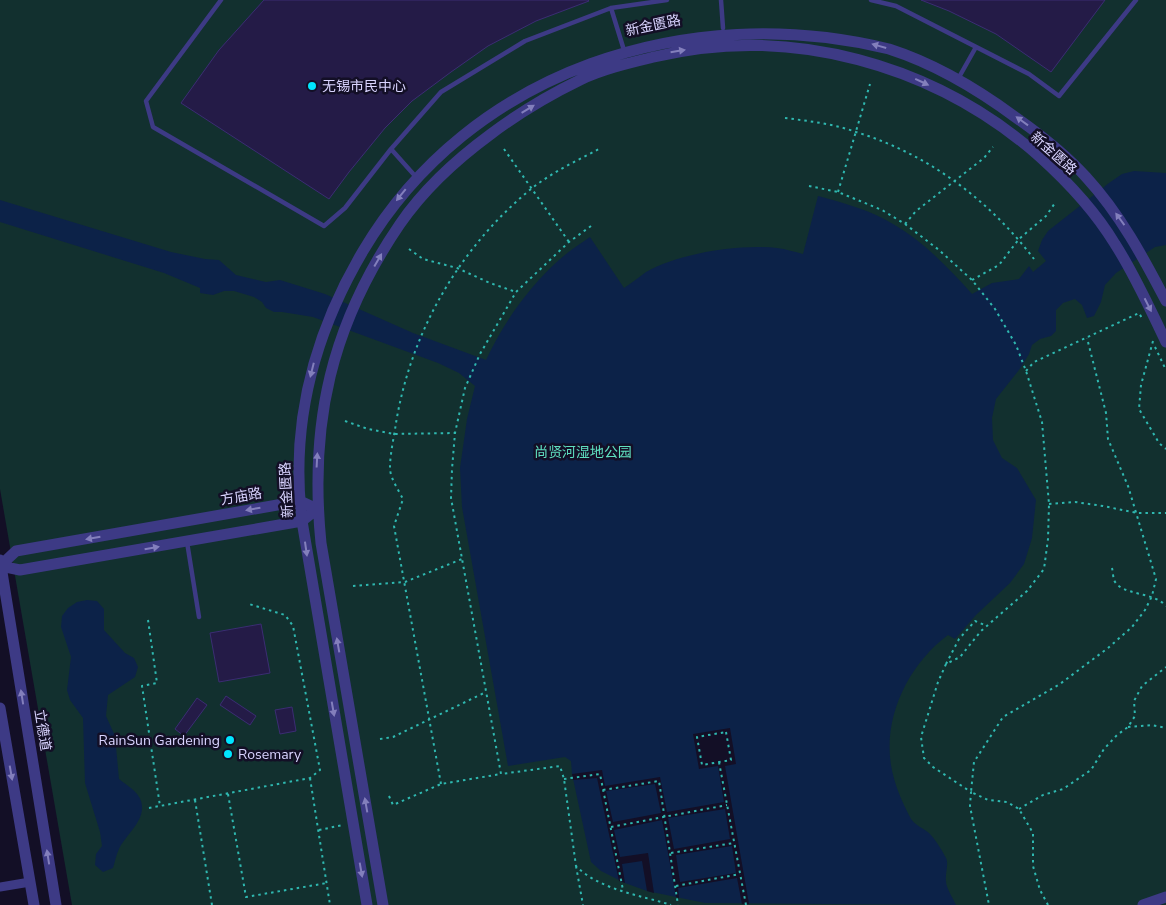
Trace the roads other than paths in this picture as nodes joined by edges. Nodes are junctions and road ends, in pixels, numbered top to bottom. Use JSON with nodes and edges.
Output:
{"nodes":[{"id":1,"x":221,"y":0,"type":"edge"},
{"id":2,"x":668,"y":0,"type":"edge"},
{"id":3,"x":721,"y":0,"type":"edge"},
{"id":4,"x":871,"y":0,"type":"edge"},
{"id":5,"x":1136,"y":0,"type":"edge"},
{"id":6,"x":611,"y":8,"type":"junction"},
{"id":7,"x":723,"y":28,"type":"junction"},
{"id":8,"x":826,"y":34,"type":"junction"},
{"id":9,"x":623,"y":47,"type":"junction"},
{"id":10,"x":976,"y":47,"type":"junction"},
{"id":11,"x":854,"y":50,"type":"junction"},
{"id":12,"x":822,"y":51,"type":"junction"},
{"id":13,"x":958,"y":80,"type":"junction"},
{"id":14,"x":500,"y":105,"type":"junction"},
{"id":15,"x":511,"y":120,"type":"junction"},
{"id":16,"x":484,"y":128,"type":"junction"},
{"id":17,"x":391,"y":149,"type":"junction"},
{"id":18,"x":416,"y":177,"type":"junction"},
{"id":19,"x":1166,"y":300,"type":"edge"},
{"id":20,"x":1166,"y":342,"type":"edge"},
{"id":21,"x":300,"y":501,"type":"junction"},
{"id":22,"x":317,"y":509,"type":"junction"},
{"id":23,"x":302,"y":521,"type":"junction"},
{"id":24,"x":187,"y":542,"type":"junction"},
{"id":25,"x":0,"y":564,"type":"edge"},
{"id":26,"x":199,"y":617,"type":"dead end"},
{"id":27,"x":0,"y":708,"type":"edge"},
{"id":28,"x":30,"y":882,"type":"junction"},
{"id":29,"x":0,"y":888,"type":"edge"},
{"id":30,"x":1166,"y":898,"type":"edge"},
{"id":31,"x":34,"y":905,"type":"edge"},
{"id":32,"x":56,"y":905,"type":"edge"},
{"id":33,"x":367,"y":905,"type":"edge"},
{"id":34,"x":383,"y":905,"type":"edge"},
{"id":35,"x":1143,"y":905,"type":"edge"},
{"id":36,"x":1149,"y":905,"type":"edge"}],
"edges":[{"from":1,"to":17,"type":"lane"},
{"from":2,"to":6,"type":"lane"},
{"from":3,"to":7,"type":"lane"},
{"from":4,"to":10,"type":"lane"},
{"from":5,"to":10,"type":"lane"},
{"from":6,"to":9,"type":"lane"},
{"from":6,"to":17,"type":"lane"},
{"from":7,"to":8,"type":"street","name":"新金匮路"},
{"from":7,"to":9,"type":"street","name":"新金匮路"},
{"from":8,"to":11,"type":"street","name":"新金匮路"},
{"from":8,"to":12,"type":"lane"},
{"from":9,"to":14,"type":"street","name":"新金匮路"},
{"from":10,"to":13,"type":"lane"},
{"from":11,"to":12,"type":"street","name":"新金匮路"},
{"from":13,"to":11,"type":"street","name":"新金匮路","one_way":true},
{"from":11,"to":20,"type":"street","name":"新金匮路","one_way":true},
{"from":15,"to":12,"type":"street","name":"新金匮路","one_way":true},
{"from":19,"to":13,"type":"street","name":"新金匮路","one_way":true},
{"from":14,"to":15,"type":"lane"},
{"from":14,"to":16,"type":"street","name":"新金匮路"},
{"from":15,"to":16,"type":"street","name":"新金匮路"},
{"from":16,"to":18,"type":"street","name":"新金匮路"},
{"from":22,"to":16,"type":"street","name":"新金匮路","one_way":true},
{"from":17,"to":18,"type":"lane"},
{"from":18,"to":21,"type":"street","name":"新金匮路","one_way":true},
{"from":21,"to":22,"type":"street"},
{"from":21,"to":23,"type":"street","name":"新金匮路"},
{"from":21,"to":25,"type":"street","name":"方庙路","one_way":true},
{"from":22,"to":23,"type":"street"},
{"from":34,"to":22,"type":"street","name":"新金匮路","one_way":true},
{"from":23,"to":24,"type":"street"},
{"from":23,"to":33,"type":"street","name":"新金匮路","one_way":true},
{"from":25,"to":24,"type":"street","one_way":true},
{"from":24,"to":26,"type":"lane"},
{"from":32,"to":25,"type":"street","name":"立德道","one_way":true},
{"from":27,"to":28,"type":"street","one_way":true},
{"from":28,"to":29,"type":"street"},
{"from":28,"to":31,"type":"street"},
{"from":30,"to":35,"type":"street"},
{"from":30,"to":36,"type":"street"}]}
